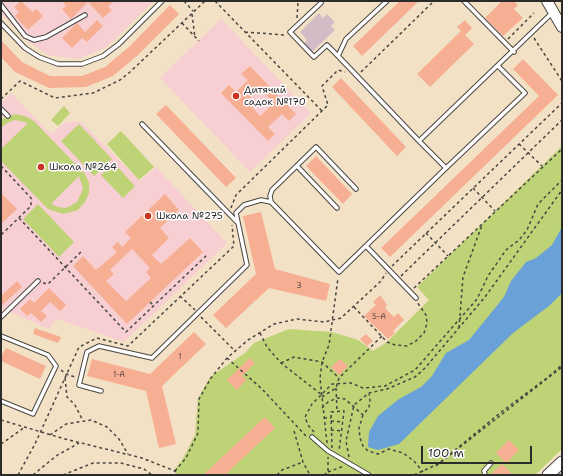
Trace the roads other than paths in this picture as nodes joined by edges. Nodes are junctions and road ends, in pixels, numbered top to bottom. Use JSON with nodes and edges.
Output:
{"nodes":[{"id":1,"x":162,"y":1,"type":"edge"},
{"id":2,"x":387,"y":1,"type":"edge"},
{"id":3,"x":464,"y":1,"type":"edge"},
{"id":4,"x":547,"y":1,"type":"edge"},
{"id":5,"x":321,"y":3,"type":"dead end"},
{"id":6,"x":1,"y":5,"type":"edge"},
{"id":7,"x":553,"y":13,"type":"junction"},
{"id":8,"x":85,"y":14,"type":"dead end"},
{"id":9,"x":1,"y":23,"type":"edge"},
{"id":10,"x":562,"y":27,"type":"edge"},
{"id":11,"x":514,"y":52,"type":"junction"},
{"id":12,"x":338,"y":56,"type":"junction"},
{"id":13,"x":498,"y":66,"type":"junction"},
{"id":14,"x":1,"y":109,"type":"edge"},
{"id":15,"x":8,"y":116,"type":"dead end"},
{"id":16,"x":142,"y":124,"type":"dead end"},
{"id":17,"x":419,"y":141,"type":"junction"},
{"id":18,"x":297,"y":166,"type":"junction"},
{"id":19,"x":446,"y":168,"type":"junction"},
{"id":20,"x":356,"y":189,"type":"dead end"},
{"id":21,"x":271,"y":202,"type":"junction"},
{"id":22,"x":337,"y":208,"type":"dead end"},
{"id":23,"x":238,"y":223,"type":"junction"},
{"id":24,"x":366,"y":246,"type":"junction"},
{"id":25,"x":38,"y":282,"type":"road end"},
{"id":26,"x":416,"y":298,"type":"road end"},
{"id":27,"x":1,"y":316,"type":"edge"},
{"id":28,"x":1,"y":336,"type":"edge"},
{"id":29,"x":101,"y":391,"type":"dead end"},
{"id":30,"x":1,"y":401,"type":"edge"},
{"id":31,"x":310,"y":438,"type":"road end"},
{"id":32,"x":562,"y":462,"type":"edge"},
{"id":33,"x":491,"y":463,"type":"dead end"},
{"id":34,"x":369,"y":475,"type":"edge"},
{"id":35,"x":485,"y":475,"type":"edge"},
{"id":36,"x":548,"y":475,"type":"edge"}],
"edges":[{"from":1,"to":9,"type":"lane"},
{"from":2,"to":12,"type":"lane"},
{"from":3,"to":11,"type":"lane"},
{"from":4,"to":7,"type":"main road"},
{"from":5,"to":12,"type":"lane"},
{"from":6,"to":8,"type":"lane"},
{"from":7,"to":10,"type":"main road"},
{"from":7,"to":11,"type":"lane"},
{"from":11,"to":13,"type":"lane"},
{"from":12,"to":17,"type":"lane"},
{"from":13,"to":17,"type":"lane"},
{"from":13,"to":19,"type":"lane"},
{"from":14,"to":15,"type":"lane"},
{"from":16,"to":23,"type":"lane"},
{"from":17,"to":19,"type":"lane"},
{"from":18,"to":20,"type":"lane"},
{"from":18,"to":21,"type":"lane"},
{"from":18,"to":22,"type":"lane"},
{"from":19,"to":24,"type":"lane"},
{"from":21,"to":23,"type":"lane"},
{"from":21,"to":24,"type":"lane"},
{"from":23,"to":29,"type":"lane"},
{"from":24,"to":26,"type":"lane"},
{"from":25,"to":27,"type":"lane"},
{"from":28,"to":30,"type":"lane"},
{"from":31,"to":34,"type":"lane"},
{"from":32,"to":36,"type":"main road"},
{"from":33,"to":35,"type":"lane"}]}
